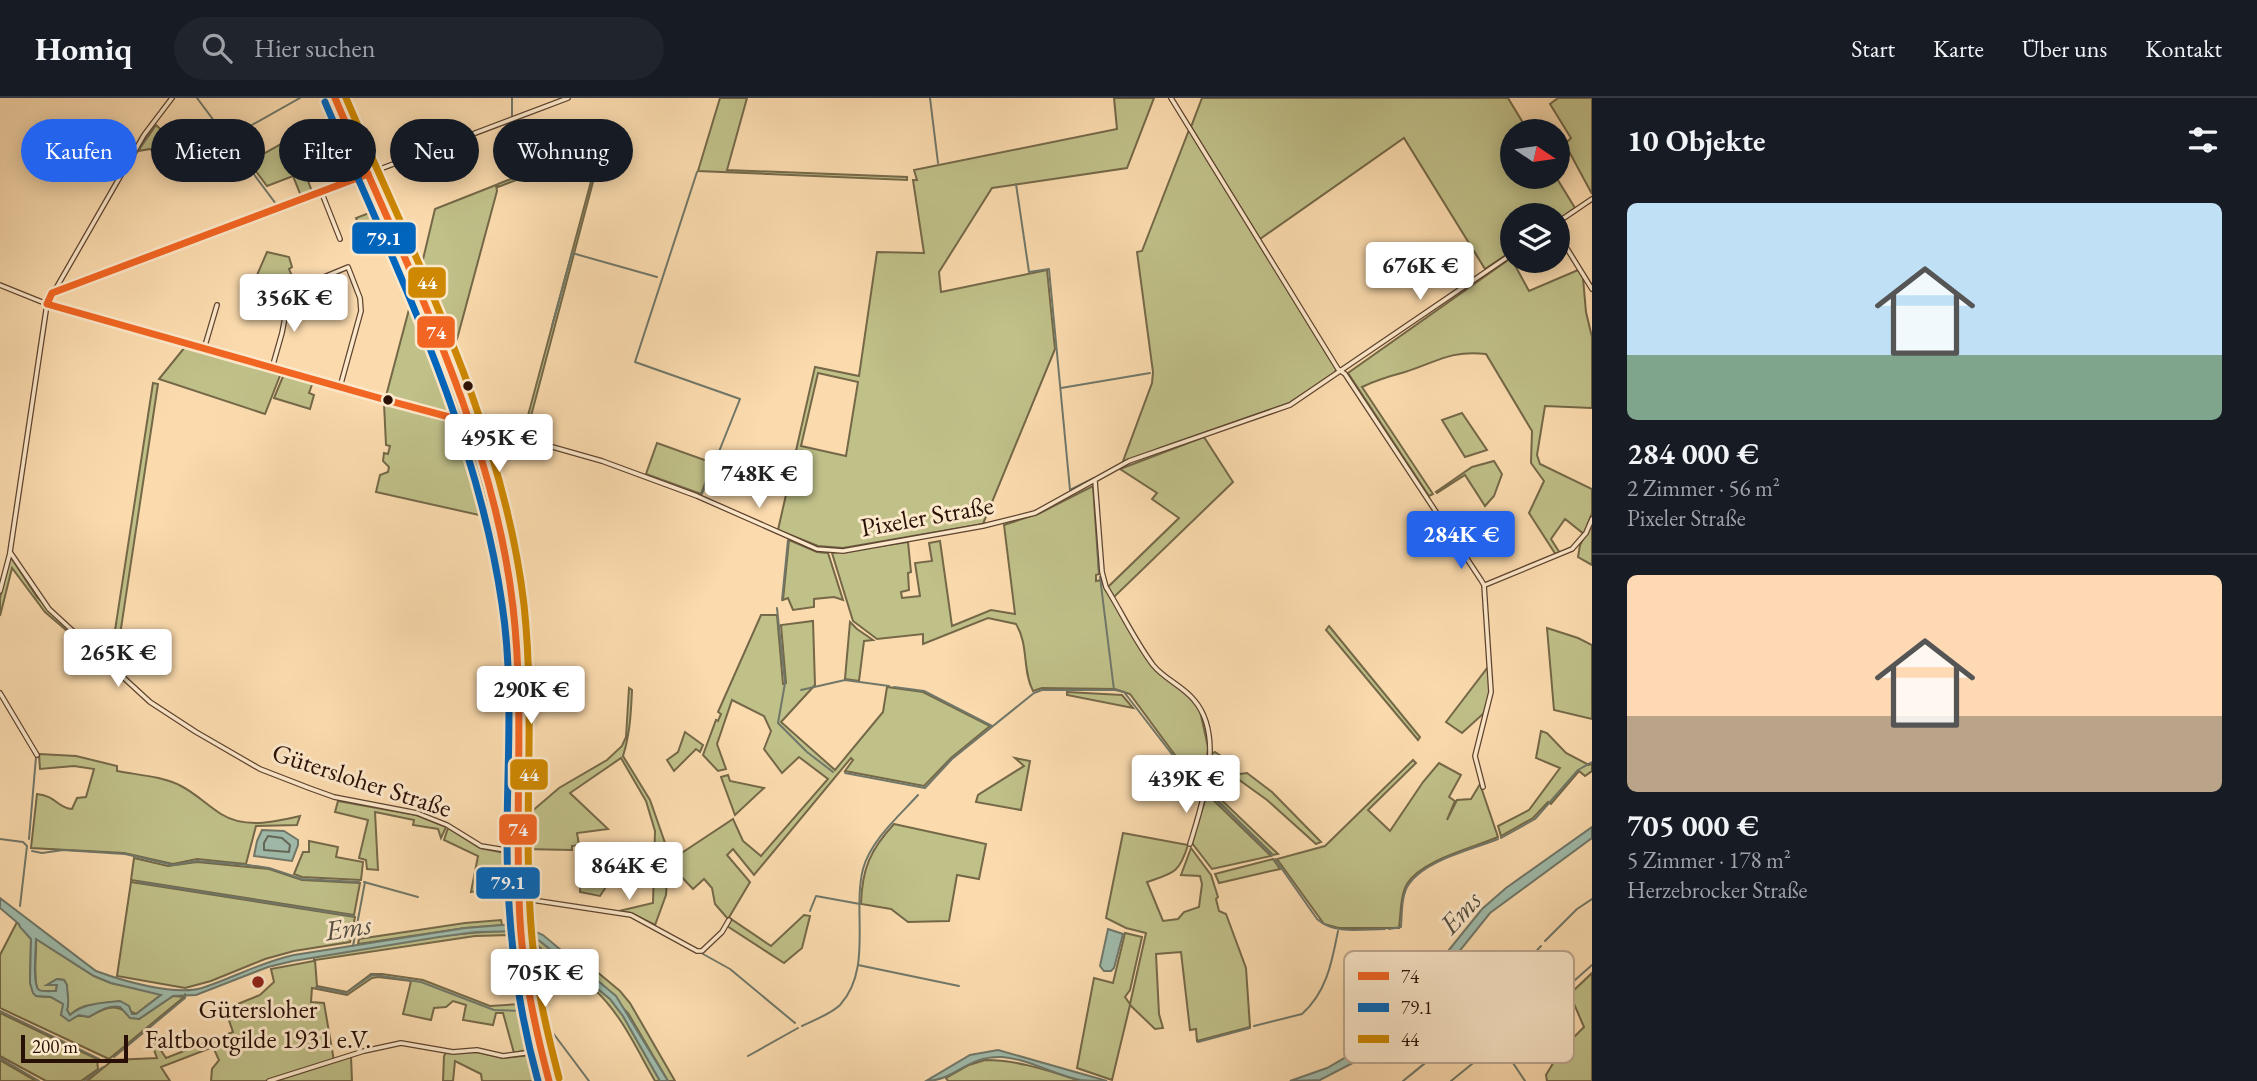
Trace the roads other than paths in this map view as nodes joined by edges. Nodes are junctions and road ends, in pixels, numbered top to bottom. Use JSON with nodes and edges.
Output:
{"nodes":[{"id":1,"x":172,"y":98,"type":"edge"},
{"id":2,"x":335,"y":98,"type":"edge"},
{"id":3,"x":568,"y":98,"type":"edge"},
{"id":4,"x":1171,"y":98,"type":"edge"},
{"id":5,"x":344,"y":119,"type":"edge"},
{"id":6,"x":376,"y":171,"type":"edge"},
{"id":7,"x":346,"y":182,"type":"edge"},
{"id":8,"x":371,"y":182,"type":"edge"},
{"id":9,"x":321,"y":191,"type":"junction"},
{"id":10,"x":1592,"y":198,"type":"edge"},
{"id":11,"x":1570,"y":214,"type":"edge"},
{"id":12,"x":340,"y":239,"type":"dead end"},
{"id":13,"x":1570,"y":253,"type":"edge"},
{"id":14,"x":1500,"y":262,"type":"edge"},
{"id":15,"x":0,"y":285,"type":"edge"},
{"id":16,"x":1592,"y":289,"type":"edge"},
{"id":17,"x":250,"y":292,"type":"dead end"},
{"id":18,"x":52,"y":293,"type":"junction"},
{"id":19,"x":289,"y":301,"type":"junction"},
{"id":20,"x":47,"y":304,"type":"junction"},
{"id":21,"x":217,"y":305,"type":"dead end"},
{"id":22,"x":204,"y":349,"type":"junction"},
{"id":23,"x":272,"y":368,"type":"junction"},
{"id":24,"x":1341,"y":372,"type":"junction"},
{"id":25,"x":340,"y":387,"type":"junction"},
{"id":26,"x":470,"y":422,"type":"junction"},
{"id":27,"x":1095,"y":481,"type":"junction"},
{"id":28,"x":1592,"y":519,"type":"edge"},
{"id":29,"x":10,"y":552,"type":"junction"},
{"id":30,"x":1484,"y":585,"type":"junction"},
{"id":31,"x":0,"y":591,"type":"edge"},
{"id":32,"x":0,"y":693,"type":"edge"},
{"id":33,"x":37,"y":755,"type":"dead end"},
{"id":34,"x":1483,"y":787,"type":"dead end"},
{"id":35,"x":1190,"y":844,"type":"dead end"},
{"id":36,"x":517,"y":852,"type":"junction"},
{"id":37,"x":519,"y":898,"type":"junction"},
{"id":38,"x":729,"y":920,"type":"dead end"},
{"id":39,"x":541,"y":1051,"type":"junction"},
{"id":40,"x":269,"y":1081,"type":"edge"},
{"id":41,"x":550,"y":1081,"type":"edge"}],
"edges":[{"from":1,"to":18,"type":"street"},
{"from":2,"to":5,"type":"main road"},
{"from":3,"to":6,"type":"street"},
{"from":4,"to":24,"type":"street"},
{"from":7,"to":9,"type":"street"},
{"from":8,"to":26,"type":"main road"},
{"from":9,"to":12,"type":"street"},
{"from":9,"to":18,"type":"street"},
{"from":10,"to":11,"type":"street"},
{"from":13,"to":16,"type":"street"},
{"from":14,"to":24,"type":"street","name":"Pixeler Straße"},
{"from":15,"to":20,"type":"street"},
{"from":17,"to":19,"type":"street"},
{"from":18,"to":20,"type":"street"},
{"from":19,"to":23,"type":"street"},
{"from":19,"to":25,"type":"street"},
{"from":20,"to":22,"type":"street"},
{"from":20,"to":29,"type":"street"},
{"from":21,"to":22,"type":"street"},
{"from":22,"to":23,"type":"street"},
{"from":23,"to":25,"type":"street"},
{"from":24,"to":27,"type":"street","name":"Pixeler Straße"},
{"from":24,"to":30,"type":"street"},
{"from":25,"to":26,"type":"street"},
{"from":26,"to":27,"type":"street","name":"Pixeler Straße"},
{"from":26,"to":36,"type":"main road"},
{"from":27,"to":35,"type":"street"},
{"from":28,"to":30,"type":"street"},
{"from":29,"to":31,"type":"street"},
{"from":29,"to":36,"type":"street","name":"Gütersloher Straße"},
{"from":30,"to":34,"type":"street"},
{"from":32,"to":33,"type":"street"},
{"from":36,"to":37,"type":"main road"},
{"from":37,"to":38,"type":"street"},
{"from":37,"to":39,"type":"main road"},
{"from":39,"to":40,"type":"street"},
{"from":39,"to":41,"type":"main road"}]}
